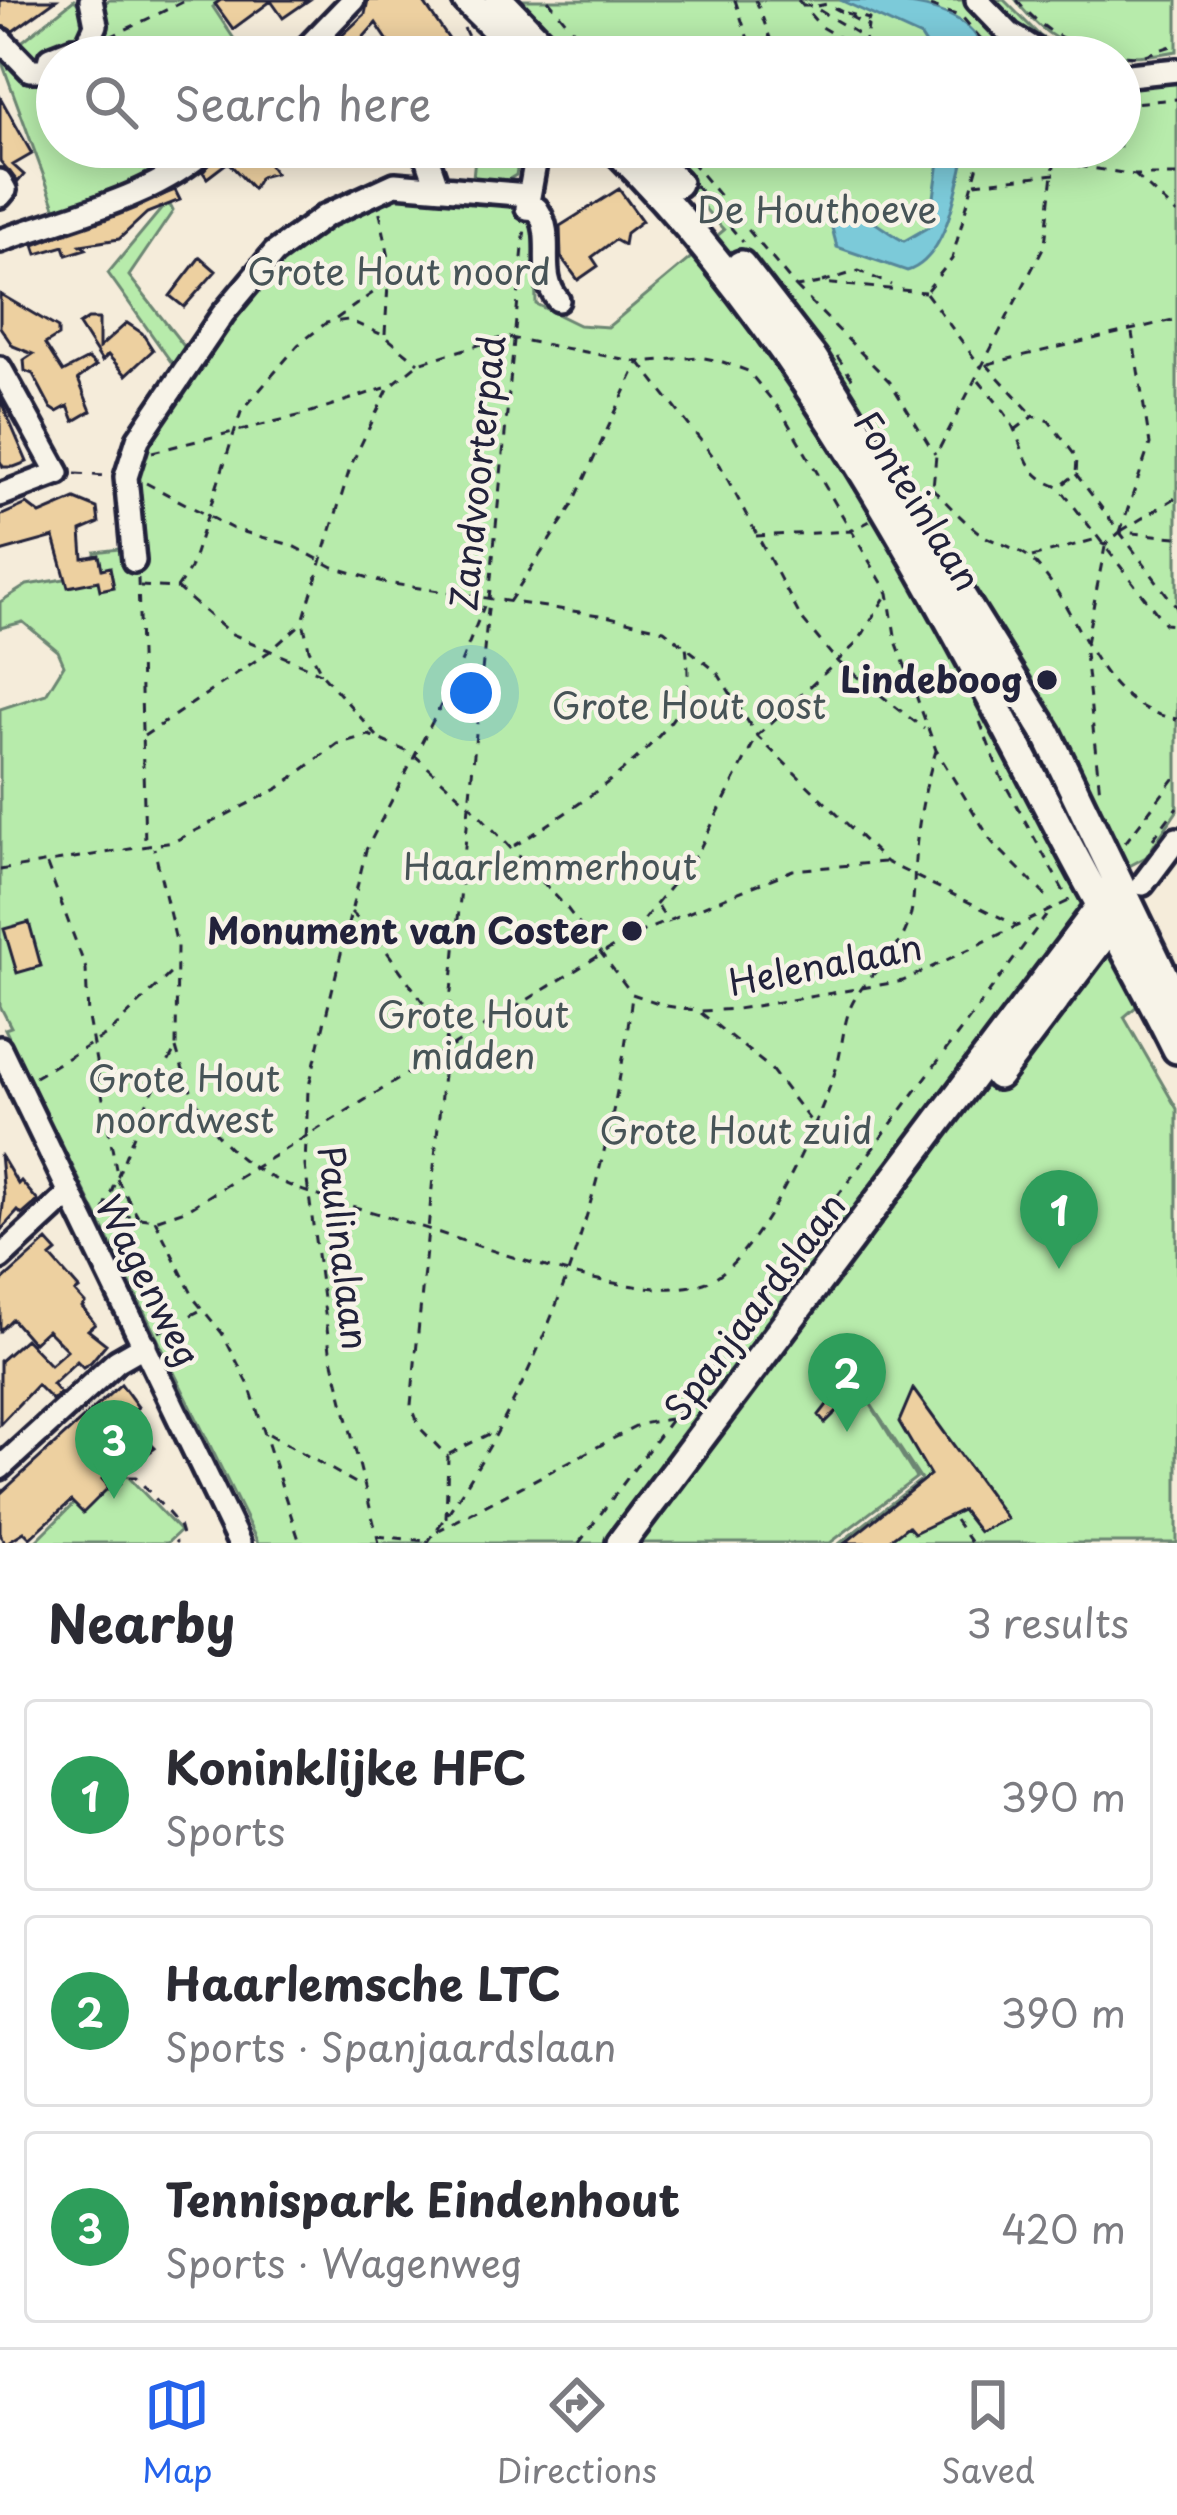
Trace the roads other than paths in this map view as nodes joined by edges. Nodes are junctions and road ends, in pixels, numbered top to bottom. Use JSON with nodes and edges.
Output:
{"nodes":[{"id":1,"x":91,"y":0,"type":"edge"},
{"id":2,"x":353,"y":0,"type":"edge"},
{"id":3,"x":499,"y":0,"type":"edge"},
{"id":4,"x":977,"y":0,"type":"edge"},
{"id":5,"x":997,"y":0,"type":"edge"},
{"id":6,"x":465,"y":13,"type":"edge"},
{"id":7,"x":96,"y":36,"type":"edge"},
{"id":8,"x":310,"y":36,"type":"edge"},
{"id":9,"x":496,"y":36,"type":"edge"},
{"id":10,"x":543,"y":36,"type":"edge"},
{"id":11,"x":1013,"y":36,"type":"edge"},
{"id":12,"x":1030,"y":36,"type":"edge"},
{"id":13,"x":1,"y":40,"type":"edge"},
{"id":14,"x":1177,"y":70,"type":"edge"},
{"id":15,"x":36,"y":72,"type":"edge"},
{"id":16,"x":1141,"y":74,"type":"edge"},
{"id":17,"x":184,"y":168,"type":"edge"},
{"id":18,"x":431,"y":168,"type":"edge"},
{"id":19,"x":538,"y":168,"type":"edge"},
{"id":20,"x":635,"y":168,"type":"edge"},
{"id":21,"x":661,"y":168,"type":"edge"},
{"id":22,"x":0,"y":181,"type":"edge"},
{"id":23,"x":437,"y":186,"type":"junction"},
{"id":24,"x":0,"y":196,"type":"edge"},
{"id":25,"x":537,"y":208,"type":"junction"},
{"id":26,"x":0,"y":242,"type":"edge"},
{"id":27,"x":558,"y":300,"type":"dead end"},
{"id":28,"x":0,"y":368,"type":"edge"},
{"id":29,"x":0,"y":495,"type":"edge"},
{"id":30,"x":134,"y":561,"type":"road end"},
{"id":31,"x":1177,"y":839,"type":"edge"},
{"id":32,"x":1123,"y":903,"type":"junction"},
{"id":33,"x":1177,"y":1004,"type":"edge"},
{"id":34,"x":0,"y":1048,"type":"edge"},
{"id":35,"x":1177,"y":1049,"type":"edge"},
{"id":36,"x":14,"y":1089,"type":"edge"},
{"id":37,"x":68,"y":1195,"type":"junction"},
{"id":38,"x":0,"y":1258,"type":"edge"},
{"id":39,"x":147,"y":1341,"type":"junction"},
{"id":40,"x":0,"y":1468,"type":"edge"},
{"id":41,"x":239,"y":1543,"type":"edge"},
{"id":42,"x":621,"y":1543,"type":"edge"},
{"id":43,"x":645,"y":1543,"type":"edge"}],
"edges":[{"from":1,"to":7,"type":"street"},
{"from":2,"to":8,"type":"street"},
{"from":3,"to":10,"type":"main road"},
{"from":4,"to":11,"type":"street"},
{"from":5,"to":12,"type":"street"},
{"from":6,"to":9,"type":"main road"},
{"from":13,"to":15,"type":"street"},
{"from":14,"to":16,"type":"street"},
{"from":17,"to":26,"type":"street"},
{"from":18,"to":23,"type":"street"},
{"from":19,"to":25,"type":"street"},
{"from":20,"to":32,"type":"main road","name":"Fonteinlaan"},
{"from":21,"to":32,"type":"main road","name":"Fonteinlaan"},
{"from":22,"to":24,"type":"street"},
{"from":23,"to":25,"type":"street"},
{"from":23,"to":30,"type":"street"},
{"from":25,"to":27,"type":"street"},
{"from":28,"to":29,"type":"street"},
{"from":31,"to":32,"type":"street","name":"Spanjaardslaan"},
{"from":32,"to":33,"type":"main road"},
{"from":32,"to":35,"type":"main road"},
{"from":32,"to":42,"type":"main road","name":"Spanjaardslaan"},
{"from":32,"to":43,"type":"main road","name":"Spanjaardslaan"},
{"from":34,"to":36,"type":"street","name":"Wagenweg"},
{"from":36,"to":37,"type":"street","name":"Wagenweg"},
{"from":37,"to":38,"type":"street"},
{"from":37,"to":39,"type":"street","name":"Wagenweg"},
{"from":39,"to":40,"type":"street"},
{"from":39,"to":41,"type":"street","name":"Wagenweg"}]}
